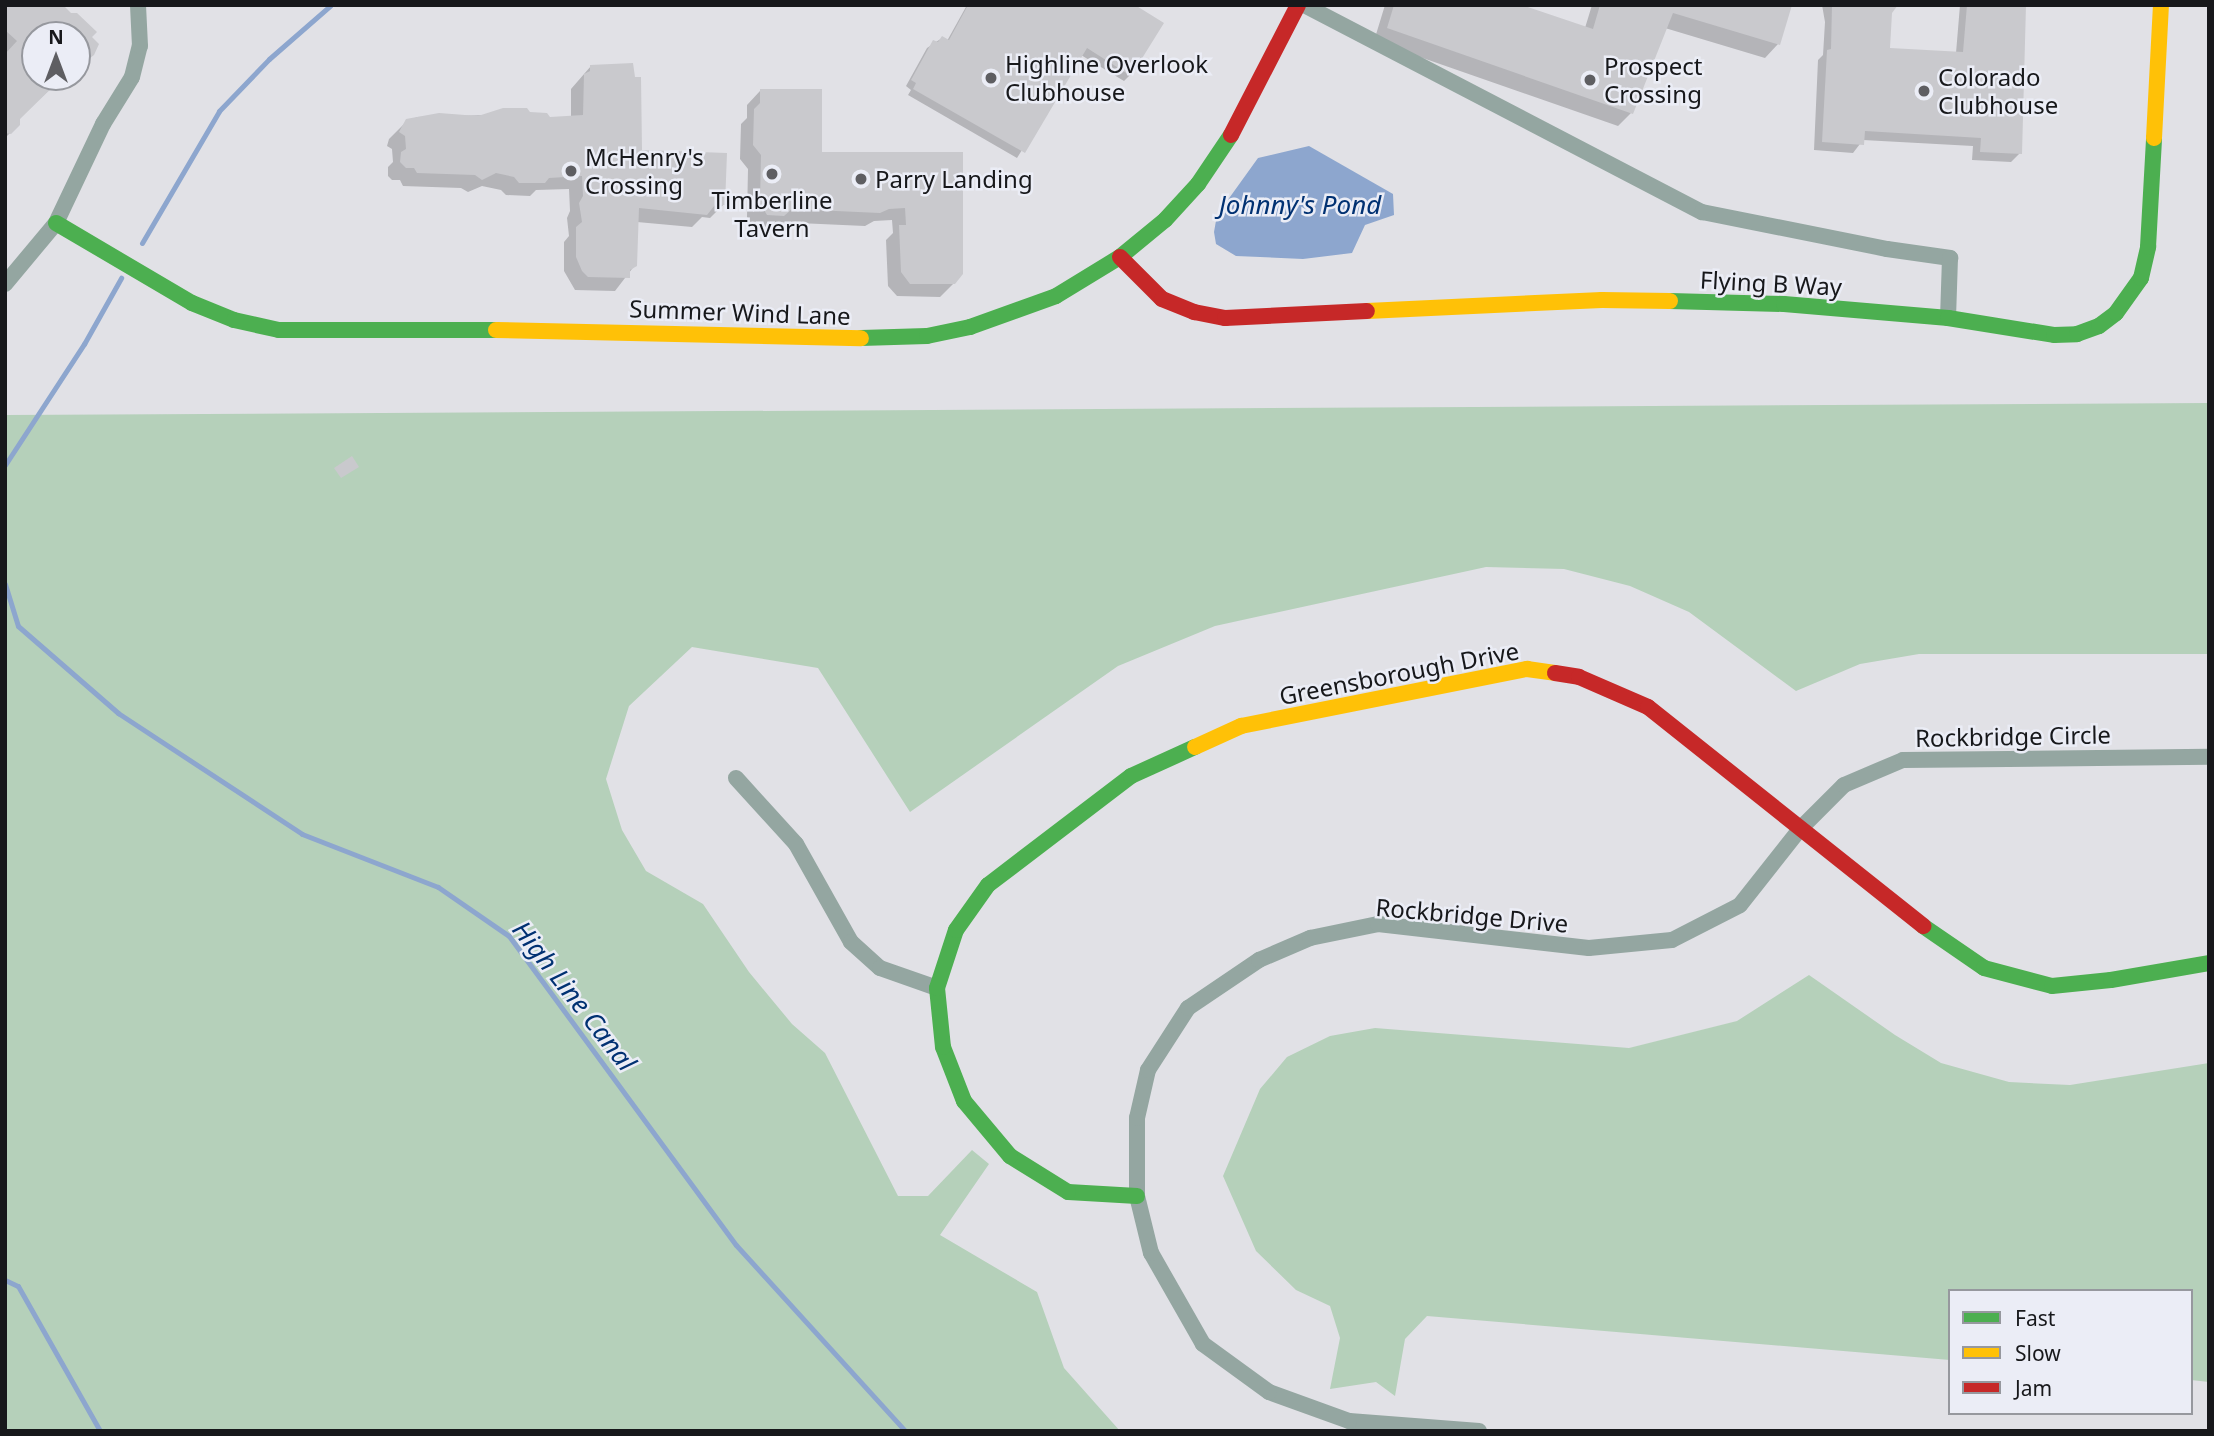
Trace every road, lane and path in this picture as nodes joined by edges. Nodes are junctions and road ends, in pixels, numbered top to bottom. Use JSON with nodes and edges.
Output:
{"nodes":[{"id":1,"x":138,"y":5,"type":"edge"},
{"id":2,"x":1298,"y":5,"type":"edge"},
{"id":3,"x":1304,"y":5,"type":"edge"},
{"id":4,"x":2161,"y":5,"type":"edge"},
{"id":5,"x":56,"y":223,"type":"junction"},
{"id":6,"x":1120,"y":257,"type":"junction"},
{"id":7,"x":5,"y":284,"type":"edge"},
{"id":8,"x":1948,"y":318,"type":"junction"},
{"id":9,"x":2209,"y":757,"type":"edge"},
{"id":10,"x":736,"y":778,"type":"dead end"},
{"id":11,"x":1800,"y":829,"type":"junction"},
{"id":12,"x":2209,"y":963,"type":"edge"},
{"id":13,"x":937,"y":988,"type":"junction"},
{"id":14,"x":1137,"y":1196,"type":"junction"},
{"id":15,"x":1479,"y":1431,"type":"edge"}],
"edges":[{"from":1,"to":5,"type":"street"},
{"from":2,"to":6,"type":"street","name":"Summer Wind Lane"},
{"from":3,"to":8,"type":"street"},
{"from":4,"to":8,"type":"street","name":"Flying B Way"},
{"from":5,"to":6,"type":"street","name":"Summer Wind Lane"},
{"from":5,"to":7,"type":"street"},
{"from":6,"to":8,"type":"street","name":"Flying B Way"},
{"from":9,"to":11,"type":"street","name":"Rockbridge Circle"},
{"from":10,"to":13,"type":"street"},
{"from":11,"to":12,"type":"street","name":"Greensborough Drive"},
{"from":11,"to":13,"type":"street","name":"Greensborough Drive"},
{"from":11,"to":14,"type":"street","name":"Rockbridge Drive"},
{"from":13,"to":14,"type":"street","name":"Greensborough Drive"},
{"from":14,"to":15,"type":"street","name":"Rockbridge Drive"}]}
